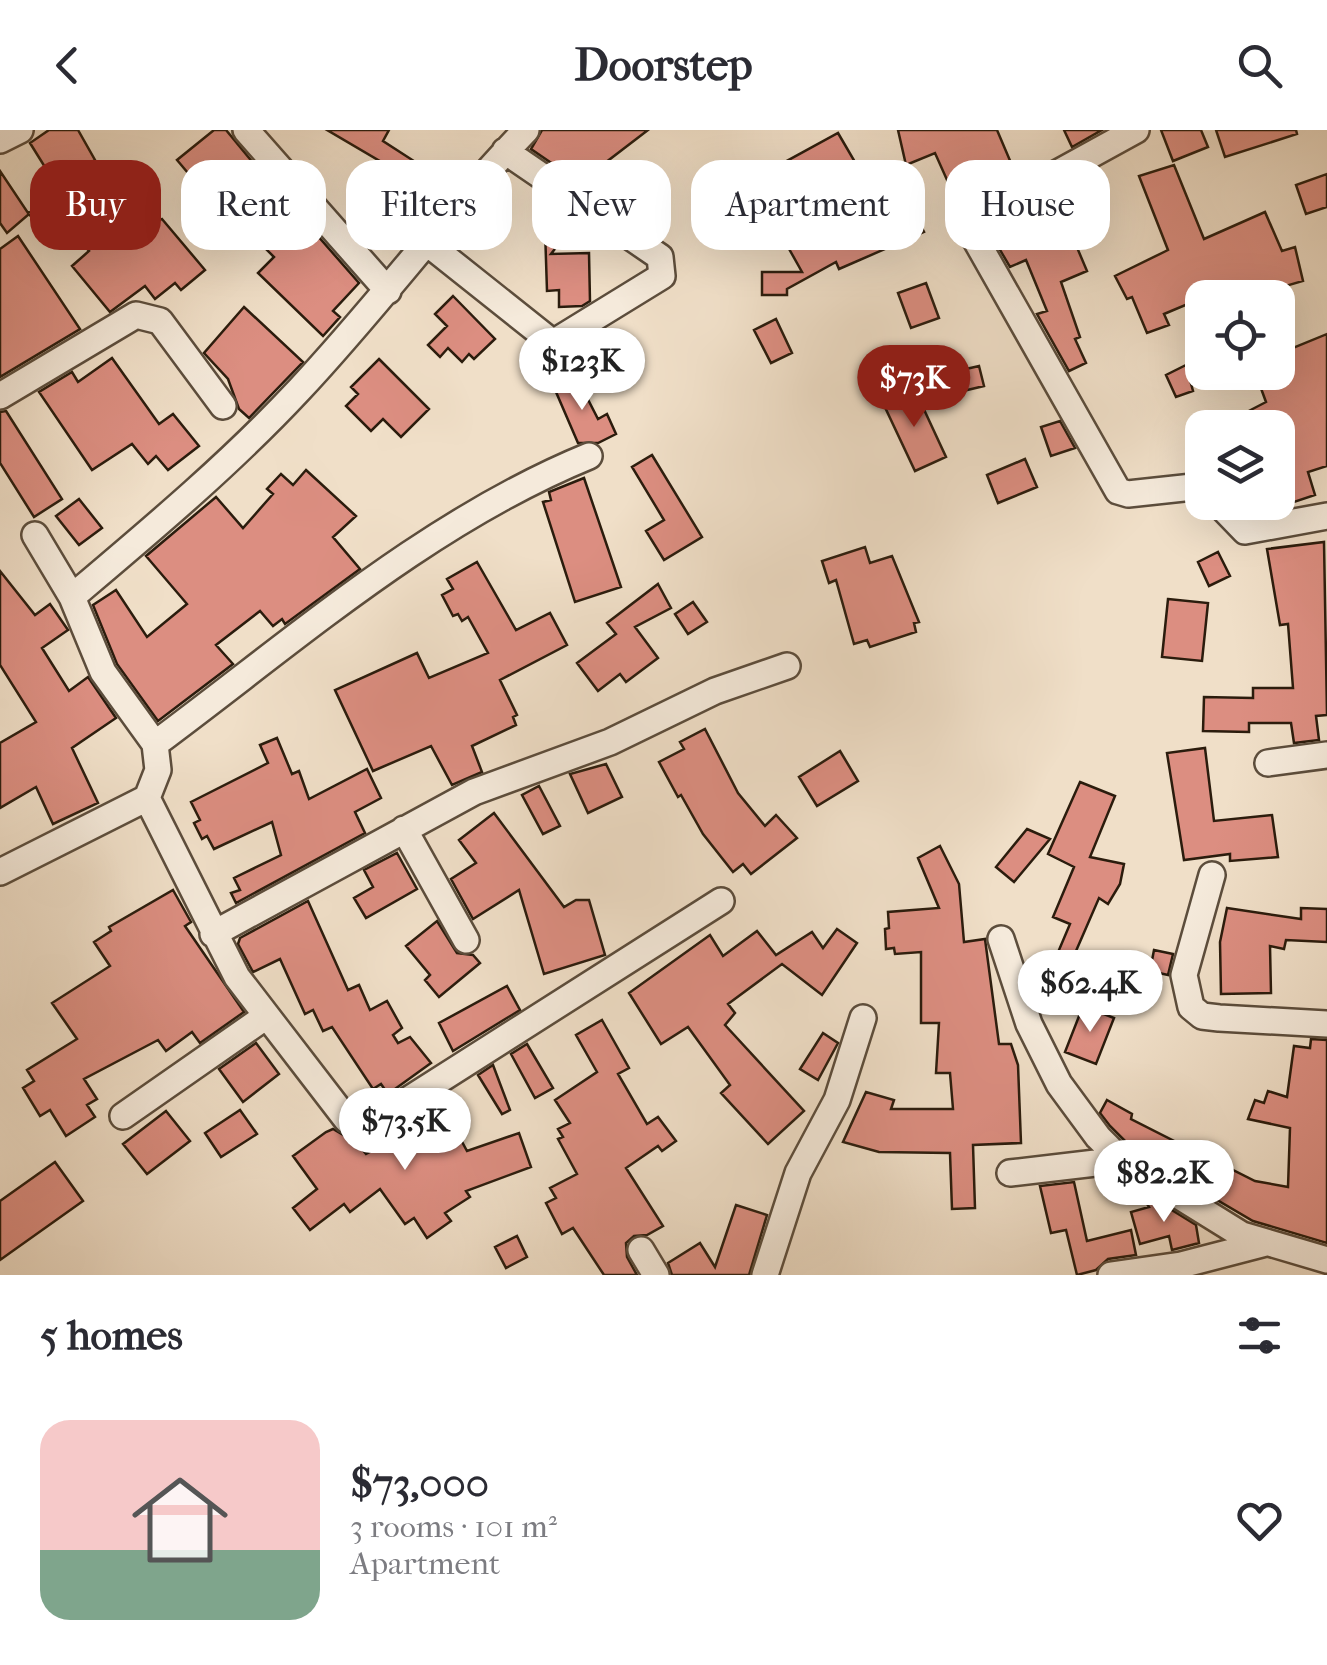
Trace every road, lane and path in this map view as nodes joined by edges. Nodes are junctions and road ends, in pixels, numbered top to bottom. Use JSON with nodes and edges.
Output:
{"nodes":[{"id":1,"x":20,"y":130,"type":"edge"},
{"id":2,"x":246,"y":130,"type":"edge"},
{"id":3,"x":526,"y":130,"type":"edge"},
{"id":4,"x":1136,"y":130,"type":"edge"},
{"id":5,"x":0,"y":140,"type":"edge"},
{"id":6,"x":505,"y":152,"type":"junction"},
{"id":7,"x":498,"y":160,"type":"edge"},
{"id":8,"x":420,"y":250,"type":"edge"},
{"id":9,"x":436,"y":250,"type":"edge"},
{"id":10,"x":388,"y":291,"type":"junction"},
{"id":11,"x":0,"y":396,"type":"edge"},
{"id":12,"x":223,"y":406,"type":"dead end"},
{"id":13,"x":590,"y":456,"type":"dead end"},
{"id":14,"x":1185,"y":488,"type":"edge"},
{"id":15,"x":1327,"y":516,"type":"edge"},
{"id":16,"x":1234,"y":520,"type":"edge"},
{"id":17,"x":35,"y":535,"type":"dead end"},
{"id":18,"x":72,"y":596,"type":"junction"},
{"id":19,"x":787,"y":666,"type":"dead end"},
{"id":20,"x":155,"y":744,"type":"junction"},
{"id":21,"x":1327,"y":755,"type":"edge"},
{"id":22,"x":1268,"y":764,"type":"dead end"},
{"id":23,"x":147,"y":798,"type":"junction"},
{"id":24,"x":404,"y":828,"type":"junction"},
{"id":25,"x":0,"y":872,"type":"edge"},
{"id":26,"x":1212,"y":874,"type":"dead end"},
{"id":27,"x":722,"y":901,"type":"dead end"},
{"id":28,"x":212,"y":934,"type":"junction"},
{"id":29,"x":1001,"y":939,"type":"dead end"},
{"id":30,"x":466,"y":940,"type":"dead end"},
{"id":31,"x":264,"y":1017,"type":"junction"},
{"id":32,"x":863,"y":1018,"type":"dead end"},
{"id":33,"x":1327,"y":1024,"type":"edge"},
{"id":34,"x":123,"y":1116,"type":"dead end"},
{"id":35,"x":1122,"y":1160,"type":"junction"},
{"id":36,"x":1010,"y":1173,"type":"dead end"},
{"id":37,"x":1266,"y":1243,"type":"junction"},
{"id":38,"x":642,"y":1250,"type":"dead end"},
{"id":39,"x":1327,"y":1260,"type":"edge"},
{"id":40,"x":656,"y":1275,"type":"edge"},
{"id":41,"x":765,"y":1275,"type":"edge"},
{"id":42,"x":1111,"y":1275,"type":"edge"}],
"edges":[{"from":1,"to":5,"type":"street"},
{"from":2,"to":10,"type":"street"},
{"from":3,"to":6,"type":"street"},
{"from":4,"to":14,"type":"street"},
{"from":6,"to":7,"type":"street"},
{"from":6,"to":9,"type":"street"},
{"from":8,"to":10,"type":"street"},
{"from":10,"to":18,"type":"street"},
{"from":11,"to":12,"type":"street"},
{"from":13,"to":20,"type":"street"},
{"from":15,"to":16,"type":"street"},
{"from":17,"to":18,"type":"street"},
{"from":18,"to":20,"type":"street"},
{"from":19,"to":24,"type":"street"},
{"from":20,"to":23,"type":"street"},
{"from":21,"to":22,"type":"street"},
{"from":23,"to":25,"type":"street"},
{"from":23,"to":28,"type":"street"},
{"from":24,"to":28,"type":"street"},
{"from":24,"to":30,"type":"street"},
{"from":26,"to":33,"type":"street"},
{"from":27,"to":31,"type":"street"},
{"from":28,"to":31,"type":"street"},
{"from":29,"to":35,"type":"street"},
{"from":31,"to":34,"type":"street"},
{"from":32,"to":41,"type":"street"},
{"from":35,"to":36,"type":"street"},
{"from":35,"to":37,"type":"street"},
{"from":37,"to":39,"type":"street"},
{"from":37,"to":42,"type":"street"},
{"from":38,"to":40,"type":"street"}]}
